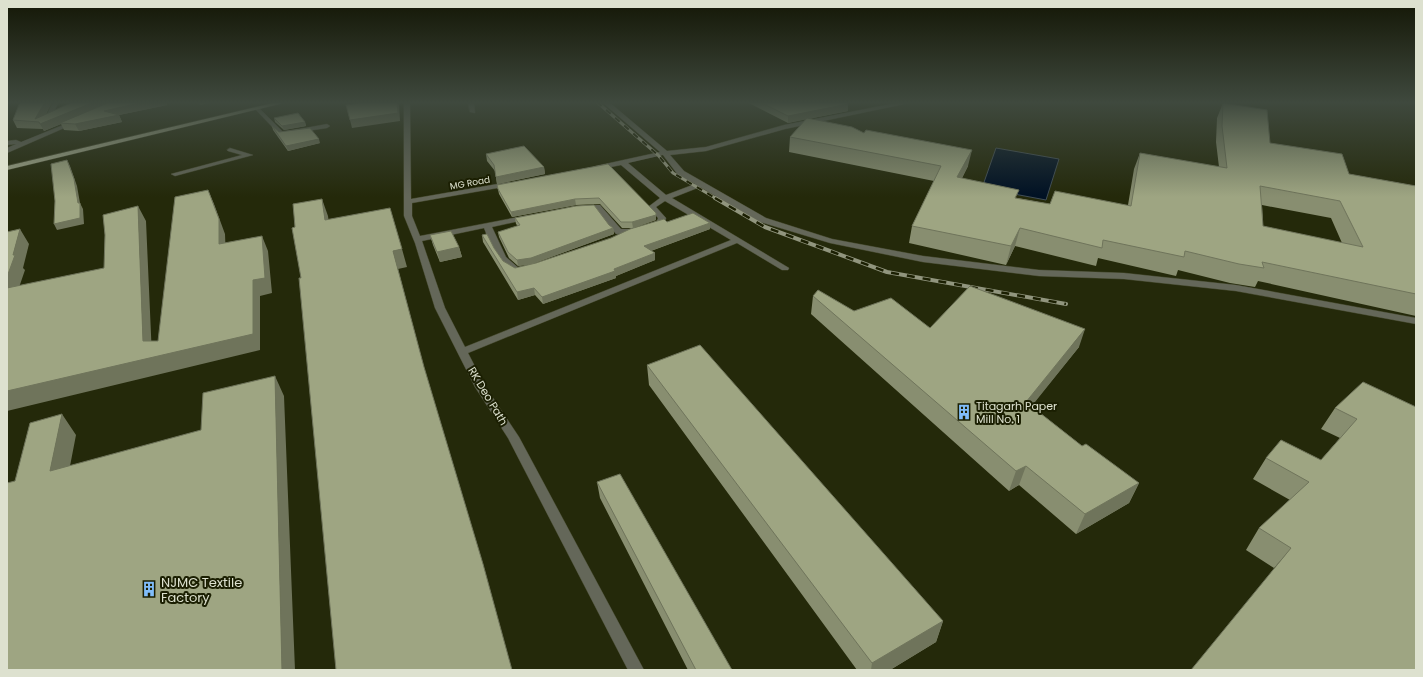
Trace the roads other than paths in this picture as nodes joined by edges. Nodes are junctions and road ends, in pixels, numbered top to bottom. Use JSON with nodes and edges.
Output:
{"nodes":[{"id":1,"x":47,"y":134,"type":"edge"},
{"id":2,"x":135,"y":134,"type":"edge"},
{"id":3,"x":147,"y":134,"type":"edge"},
{"id":4,"x":406,"y":134,"type":"edge"},
{"id":5,"x":642,"y":134,"type":"edge"},
{"id":6,"x":761,"y":134,"type":"edge"},
{"id":7,"x":7,"y":143,"type":"edge"},
{"id":8,"x":21,"y":144,"type":"junction"},
{"id":9,"x":230,"y":150,"type":"dead end"},
{"id":10,"x":7,"y":151,"type":"edge"},
{"id":11,"x":665,"y":153,"type":"junction"},
{"id":12,"x":7,"y":162,"type":"edge"},
{"id":13,"x":622,"y":162,"type":"junction"},
{"id":14,"x":7,"y":168,"type":"edge"},
{"id":15,"x":586,"y":170,"type":"edge"},
{"id":16,"x":175,"y":174,"type":"dead end"},
{"id":17,"x":519,"y":182,"type":"edge"},
{"id":18,"x":701,"y":184,"type":"junction"},
{"id":19,"x":665,"y":198,"type":"junction"},
{"id":20,"x":407,"y":202,"type":"junction"},
{"id":21,"x":576,"y":208,"type":"edge"},
{"id":22,"x":539,"y":215,"type":"edge"},
{"id":23,"x":487,"y":225,"type":"junction"},
{"id":24,"x":626,"y":232,"type":"junction"},
{"id":25,"x":614,"y":238,"type":"edge"},
{"id":26,"x":418,"y":239,"type":"junction"},
{"id":27,"x":738,"y":240,"type":"junction"},
{"id":28,"x":527,"y":268,"type":"edge"},
{"id":29,"x":785,"y":268,"type":"dead end"},
{"id":30,"x":1416,"y":321,"type":"edge"},
{"id":31,"x":462,"y":352,"type":"junction"},
{"id":32,"x":636,"y":670,"type":"edge"}],
"edges":[{"from":1,"to":8,"type":"street"},
{"from":2,"to":12,"type":"main road"},
{"from":3,"to":14,"type":"main road"},
{"from":4,"to":20,"type":"street","name":"RK Deo Path"},
{"from":5,"to":11,"type":"street"},
{"from":6,"to":11,"type":"street"},
{"from":7,"to":8,"type":"street"},
{"from":8,"to":10,"type":"street"},
{"from":9,"to":16,"type":"street"},
{"from":11,"to":13,"type":"street"},
{"from":11,"to":18,"type":"street"},
{"from":13,"to":15,"type":"street"},
{"from":13,"to":19,"type":"street"},
{"from":17,"to":20,"type":"street","name":"MG Road"},
{"from":18,"to":19,"type":"street"},
{"from":18,"to":30,"type":"street"},
{"from":19,"to":24,"type":"street"},
{"from":19,"to":27,"type":"street"},
{"from":20,"to":26,"type":"street","name":"RK Deo Path"},
{"from":21,"to":24,"type":"street"},
{"from":22,"to":23,"type":"street"},
{"from":23,"to":26,"type":"street"},
{"from":23,"to":28,"type":"street"},
{"from":24,"to":25,"type":"street"},
{"from":26,"to":31,"type":"street","name":"RK Deo Path"},
{"from":27,"to":29,"type":"street"},
{"from":27,"to":31,"type":"street"},
{"from":31,"to":32,"type":"street","name":"RK Deo Path"}]}
